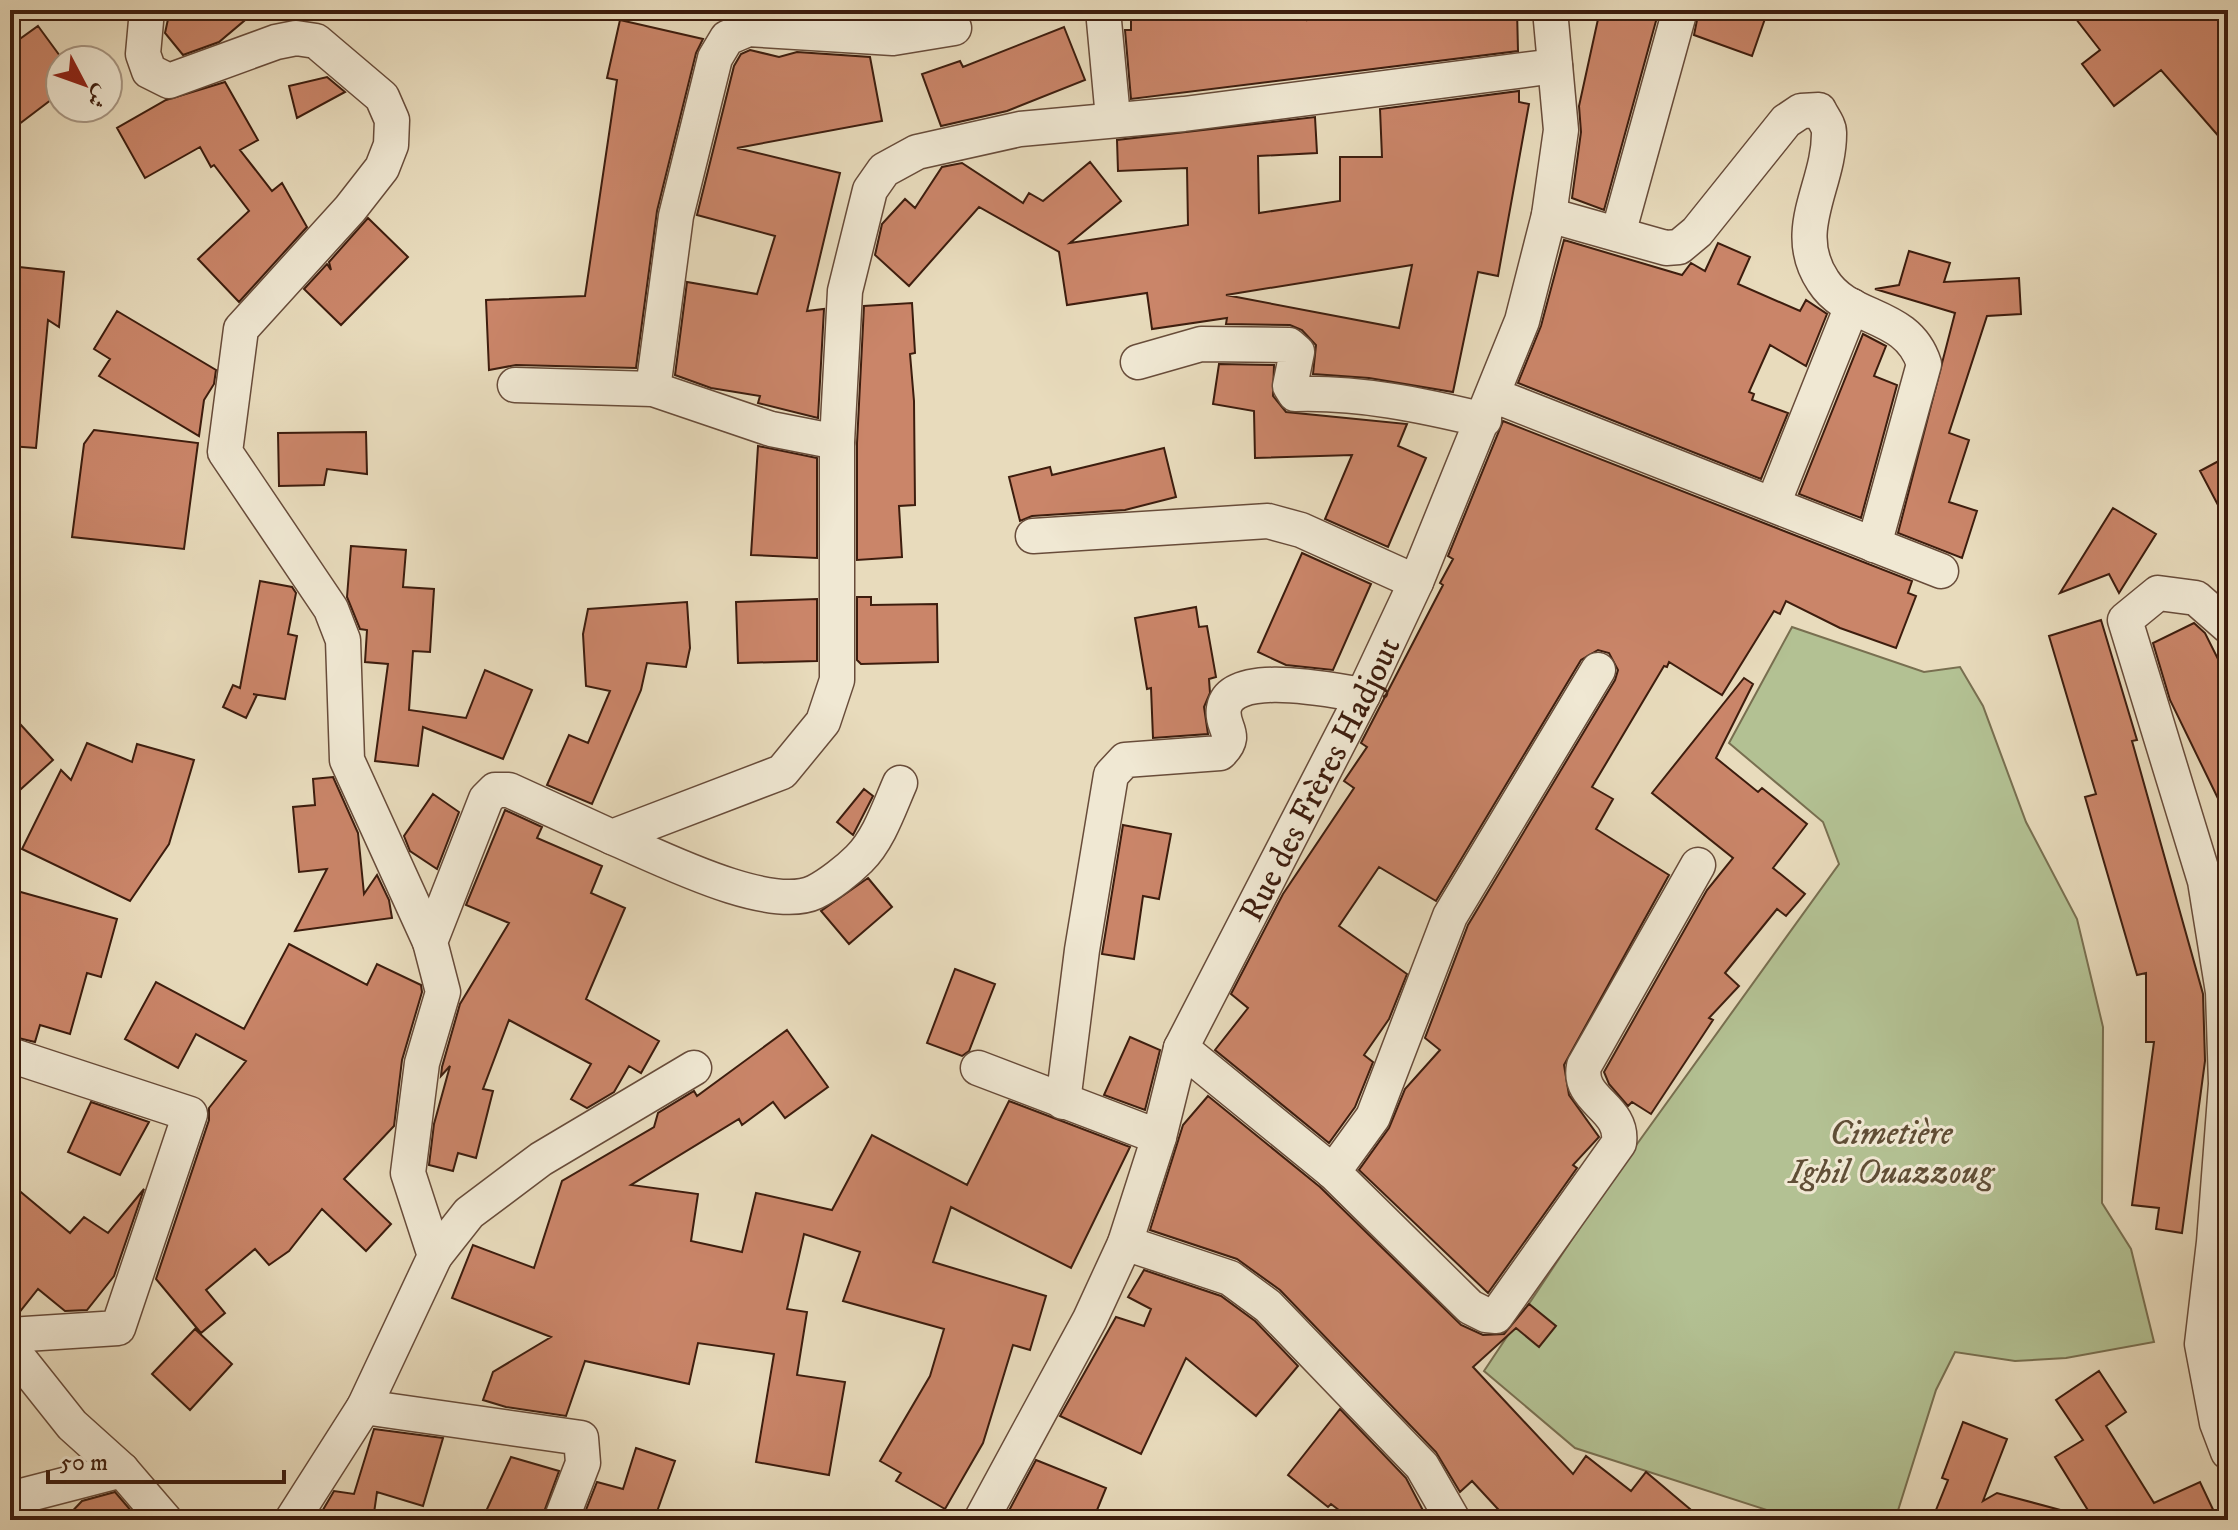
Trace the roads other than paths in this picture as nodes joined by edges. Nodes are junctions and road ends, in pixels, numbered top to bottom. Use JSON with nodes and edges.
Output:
{"nodes":[{"id":1,"x":147,"y":10,"type":"edge"},
{"id":2,"x":1103,"y":10,"type":"edge"},
{"id":3,"x":1550,"y":10,"type":"edge"},
{"id":4,"x":1680,"y":10,"type":"edge"},
{"id":5,"x":954,"y":28,"type":"dead end"},
{"id":6,"x":1555,"y":66,"type":"junction"},
{"id":7,"x":1113,"y":118,"type":"junction"},
{"id":8,"x":1549,"y":215,"type":"junction"},
{"id":9,"x":1618,"y":234,"type":"junction"},
{"id":10,"x":1852,"y":306,"type":"junction"},
{"id":11,"x":1138,"y":362,"type":"dead end"},
{"id":12,"x":515,"y":385,"type":"dead end"},
{"id":13,"x":653,"y":389,"type":"junction"},
{"id":14,"x":1489,"y":407,"type":"junction"},
{"id":15,"x":837,"y":442,"type":"junction"},
{"id":16,"x":1773,"y":504,"type":"junction"},
{"id":17,"x":1033,"y":536,"type":"dead end"},
{"id":18,"x":1874,"y":545,"type":"junction"},
{"id":19,"x":1941,"y":571,"type":"dead end"},
{"id":20,"x":1416,"y":582,"type":"junction"},
{"id":21,"x":2228,"y":626,"type":"edge"},
{"id":22,"x":1598,"y":670,"type":"dead end"},
{"id":23,"x":1363,"y":695,"type":"junction"},
{"id":24,"x":900,"y":783,"type":"dead end"},
{"id":25,"x":612,"y":837,"type":"junction"},
{"id":26,"x":1698,"y":865,"type":"dead end"},
{"id":27,"x":430,"y":942,"type":"junction"},
{"id":28,"x":1181,"y":1048,"type":"junction"},
{"id":29,"x":10,"y":1055,"type":"edge"},
{"id":30,"x":694,"y":1068,"type":"dead end"},
{"id":31,"x":978,"y":1068,"type":"dead end"},
{"id":32,"x":1063,"y":1102,"type":"junction"},
{"id":33,"x":1159,"y":1137,"type":"junction"},
{"id":34,"x":1333,"y":1172,"type":"junction"},
{"id":35,"x":1125,"y":1243,"type":"junction"},
{"id":36,"x":435,"y":1256,"type":"junction"},
{"id":37,"x":10,"y":1335,"type":"edge"},
{"id":38,"x":10,"y":1347,"type":"edge"},
{"id":39,"x":364,"y":1407,"type":"junction"},
{"id":40,"x":2228,"y":1452,"type":"edge"},
{"id":41,"x":122,"y":1470,"type":"junction"},
{"id":42,"x":10,"y":1499,"type":"edge"},
{"id":43,"x":165,"y":1520,"type":"edge"},
{"id":44,"x":292,"y":1520,"type":"edge"},
{"id":45,"x":561,"y":1520,"type":"edge"},
{"id":46,"x":981,"y":1520,"type":"edge"},
{"id":47,"x":1453,"y":1520,"type":"edge"}],
"edges":[{"from":1,"to":27,"type":"street"},
{"from":2,"to":7,"type":"street"},
{"from":3,"to":6,"type":"street","name":"Rue des Frères Hadjout"},
{"from":4,"to":9,"type":"street"},
{"from":5,"to":13,"type":"street"},
{"from":6,"to":7,"type":"street"},
{"from":6,"to":8,"type":"street","name":"Rue des Frères Hadjout"},
{"from":7,"to":15,"type":"street"},
{"from":8,"to":9,"type":"street"},
{"from":8,"to":14,"type":"street","name":"Rue des Frères Hadjout"},
{"from":9,"to":10,"type":"street"},
{"from":10,"to":16,"type":"street"},
{"from":10,"to":18,"type":"street"},
{"from":11,"to":14,"type":"street"},
{"from":12,"to":13,"type":"street"},
{"from":13,"to":15,"type":"street"},
{"from":14,"to":16,"type":"street"},
{"from":14,"to":20,"type":"street","name":"Rue des Frères Hadjout"},
{"from":15,"to":25,"type":"street"},
{"from":16,"to":18,"type":"street"},
{"from":17,"to":20,"type":"street"},
{"from":18,"to":19,"type":"street"},
{"from":20,"to":23,"type":"street","name":"Rue des Frères Hadjout"},
{"from":21,"to":40,"type":"street"},
{"from":22,"to":34,"type":"street"},
{"from":23,"to":28,"type":"street","name":"Rue des Frères Hadjout"},
{"from":23,"to":32,"type":"street"},
{"from":24,"to":25,"type":"street"},
{"from":25,"to":27,"type":"street"},
{"from":26,"to":34,"type":"street"},
{"from":27,"to":36,"type":"street"},
{"from":28,"to":33,"type":"street","name":"Rue des Frères Hadjout"},
{"from":28,"to":34,"type":"street"},
{"from":29,"to":37,"type":"street"},
{"from":30,"to":36,"type":"street"},
{"from":31,"to":32,"type":"street"},
{"from":32,"to":33,"type":"street"},
{"from":33,"to":35,"type":"street","name":"Rue des Frères Hadjout"},
{"from":35,"to":46,"type":"street","name":"Rue des Frères Hadjout"},
{"from":35,"to":47,"type":"street"},
{"from":36,"to":39,"type":"street"},
{"from":38,"to":41,"type":"street"},
{"from":39,"to":44,"type":"street"},
{"from":39,"to":45,"type":"street"},
{"from":41,"to":42,"type":"street"},
{"from":41,"to":43,"type":"street"}]}
